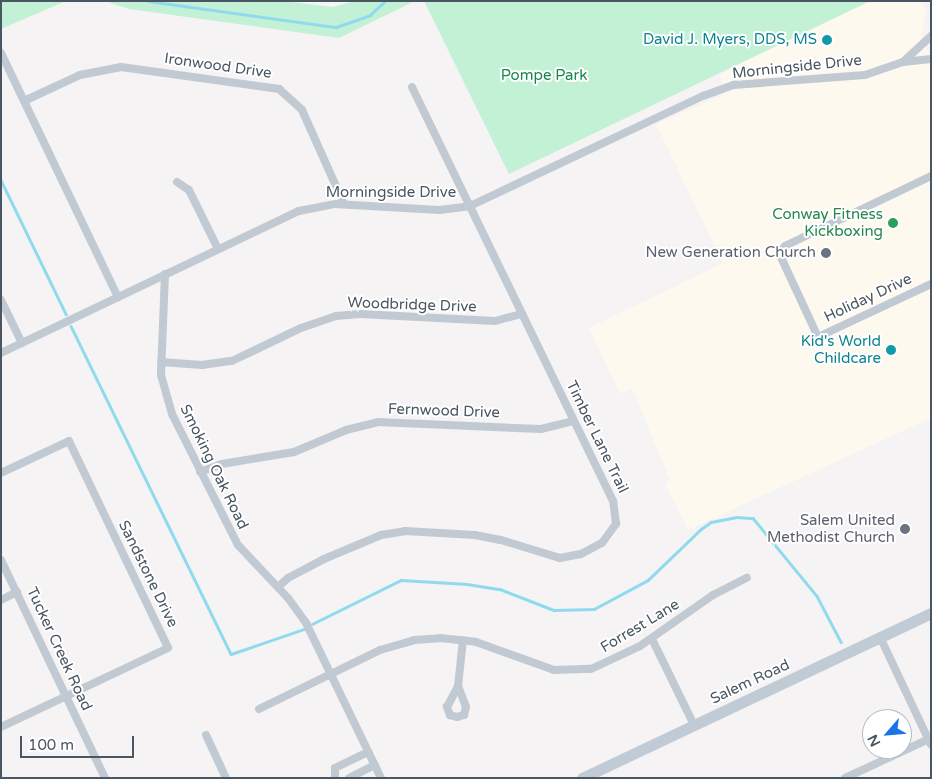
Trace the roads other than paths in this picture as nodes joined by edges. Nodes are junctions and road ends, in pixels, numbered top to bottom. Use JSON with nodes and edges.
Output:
{"nodes":[{"id":1,"x":931,"y":36,"type":"edge"},
{"id":2,"x":1,"y":54,"type":"edge"},
{"id":3,"x":931,"y":58,"type":"edge"},
{"id":4,"x":903,"y":62,"type":"junction"},
{"id":5,"x":412,"y":87,"type":"dead end"},
{"id":6,"x":24,"y":101,"type":"junction"},
{"id":7,"x":931,"y":176,"type":"edge"},
{"id":8,"x":177,"y":182,"type":"dead end"},
{"id":9,"x":344,"y":204,"type":"junction"},
{"id":10,"x":470,"y":206,"type":"junction"},
{"id":11,"x":218,"y":248,"type":"junction"},
{"id":12,"x":165,"y":274,"type":"junction"},
{"id":13,"x":931,"y":284,"type":"edge"},
{"id":14,"x":118,"y":297,"type":"junction"},
{"id":15,"x":1,"y":300,"type":"edge"},
{"id":16,"x":522,"y":314,"type":"junction"},
{"id":17,"x":22,"y":343,"type":"junction"},
{"id":18,"x":1,"y":353,"type":"edge"},
{"id":19,"x":161,"y":362,"type":"junction"},
{"id":20,"x":574,"y":421,"type":"junction"},
{"id":21,"x":200,"y":472,"type":"junction"},
{"id":22,"x":1,"y":473,"type":"edge"},
{"id":23,"x":1,"y":560,"type":"edge"},
{"id":24,"x":746,"y":578,"type":"dead end"},
{"id":25,"x":278,"y":587,"type":"junction"},
{"id":26,"x":17,"y":592,"type":"junction"},
{"id":27,"x":1,"y":600,"type":"edge"},
{"id":28,"x":931,"y":613,"type":"edge"},
{"id":29,"x":880,"y":637,"type":"junction"},
{"id":30,"x":652,"y":638,"type":"junction"},
{"id":31,"x":463,"y":640,"type":"junction"},
{"id":32,"x":331,"y":674,"type":"junction"},
{"id":33,"x":458,"y":686,"type":"dead end"},
{"id":34,"x":66,"y":696,"type":"junction"},
{"id":35,"x":259,"y":709,"type":"dead end"},
{"id":36,"x":694,"y":725,"type":"junction"},
{"id":37,"x":1,"y":727,"type":"edge"},
{"id":38,"x":206,"y":735,"type":"dead end"},
{"id":39,"x":930,"y":740,"type":"edge"},
{"id":40,"x":368,"y":752,"type":"junction"},
{"id":41,"x":375,"y":766,"type":"junction"},
{"id":42,"x":105,"y":778,"type":"edge"},
{"id":43,"x":226,"y":778,"type":"edge"},
{"id":44,"x":335,"y":778,"type":"edge"},
{"id":45,"x":348,"y":778,"type":"edge"},
{"id":46,"x":381,"y":778,"type":"edge"},
{"id":47,"x":582,"y":778,"type":"edge"},
{"id":48,"x":844,"y":778,"type":"edge"}],
"edges":[{"from":1,"to":4,"type":"street","name":"Morningside Drive"},
{"from":2,"to":6,"type":"street"},
{"from":3,"to":4,"type":"street","name":"Morningside Drive"},
{"from":4,"to":10,"type":"street","name":"Morningside Drive"},
{"from":5,"to":10,"type":"street","name":"Timber Lane Trail"},
{"from":6,"to":9,"type":"street","name":"Ironwood Drive"},
{"from":6,"to":14,"type":"street"},
{"from":7,"to":13,"type":"street","name":"Holiday Drive"},
{"from":8,"to":11,"type":"street"},
{"from":9,"to":10,"type":"street","name":"Morningside Drive"},
{"from":9,"to":11,"type":"street","name":"Morningside Drive"},
{"from":10,"to":16,"type":"street","name":"Timber Lane Trail"},
{"from":11,"to":12,"type":"street","name":"Morningside Drive"},
{"from":12,"to":14,"type":"street","name":"Morningside Drive"},
{"from":12,"to":19,"type":"street","name":"Smoking Oak Road"},
{"from":14,"to":17,"type":"street","name":"Morningside Drive"},
{"from":15,"to":17,"type":"street"},
{"from":16,"to":19,"type":"street","name":"Woodbridge Drive"},
{"from":16,"to":20,"type":"street","name":"Timber Lane Trail"},
{"from":17,"to":18,"type":"street","name":"Morningside Drive"},
{"from":19,"to":21,"type":"street","name":"Smoking Oak Road"},
{"from":20,"to":21,"type":"street","name":"Fernwood Drive"},
{"from":20,"to":25,"type":"street","name":"Timber Lane Trail"},
{"from":21,"to":25,"type":"street","name":"Smoking Oak Road"},
{"from":22,"to":34,"type":"street","name":"Sandstone Drive"},
{"from":23,"to":26,"type":"street","name":"Tucker Creek Road"},
{"from":24,"to":30,"type":"street","name":"Forrest Lane"},
{"from":25,"to":32,"type":"street","name":"Smoking Oak Road"},
{"from":26,"to":27,"type":"street"},
{"from":26,"to":34,"type":"street","name":"Tucker Creek Road"},
{"from":28,"to":29,"type":"main road","name":"Salem Road"},
{"from":29,"to":36,"type":"main road","name":"Salem Road"},
{"from":29,"to":39,"type":"street"},
{"from":30,"to":31,"type":"street","name":"Forrest Lane"},
{"from":30,"to":36,"type":"street"},
{"from":31,"to":32,"type":"street","name":"Forrest Lane"},
{"from":31,"to":33,"type":"street"},
{"from":32,"to":35,"type":"street","name":"Forrest Lane"},
{"from":32,"to":40,"type":"street","name":"Smoking Oak Road"},
{"from":34,"to":37,"type":"street","name":"Sandstone Drive"},
{"from":34,"to":42,"type":"street","name":"Tucker Creek Road"},
{"from":36,"to":47,"type":"main road","name":"Salem Road"},
{"from":38,"to":43,"type":"street"},
{"from":39,"to":48,"type":"street"},
{"from":40,"to":41,"type":"street","name":"Smoking Oak Road"},
{"from":40,"to":44,"type":"street"},
{"from":41,"to":45,"type":"street"},
{"from":41,"to":46,"type":"street","name":"Smoking Oak Road"}]}
